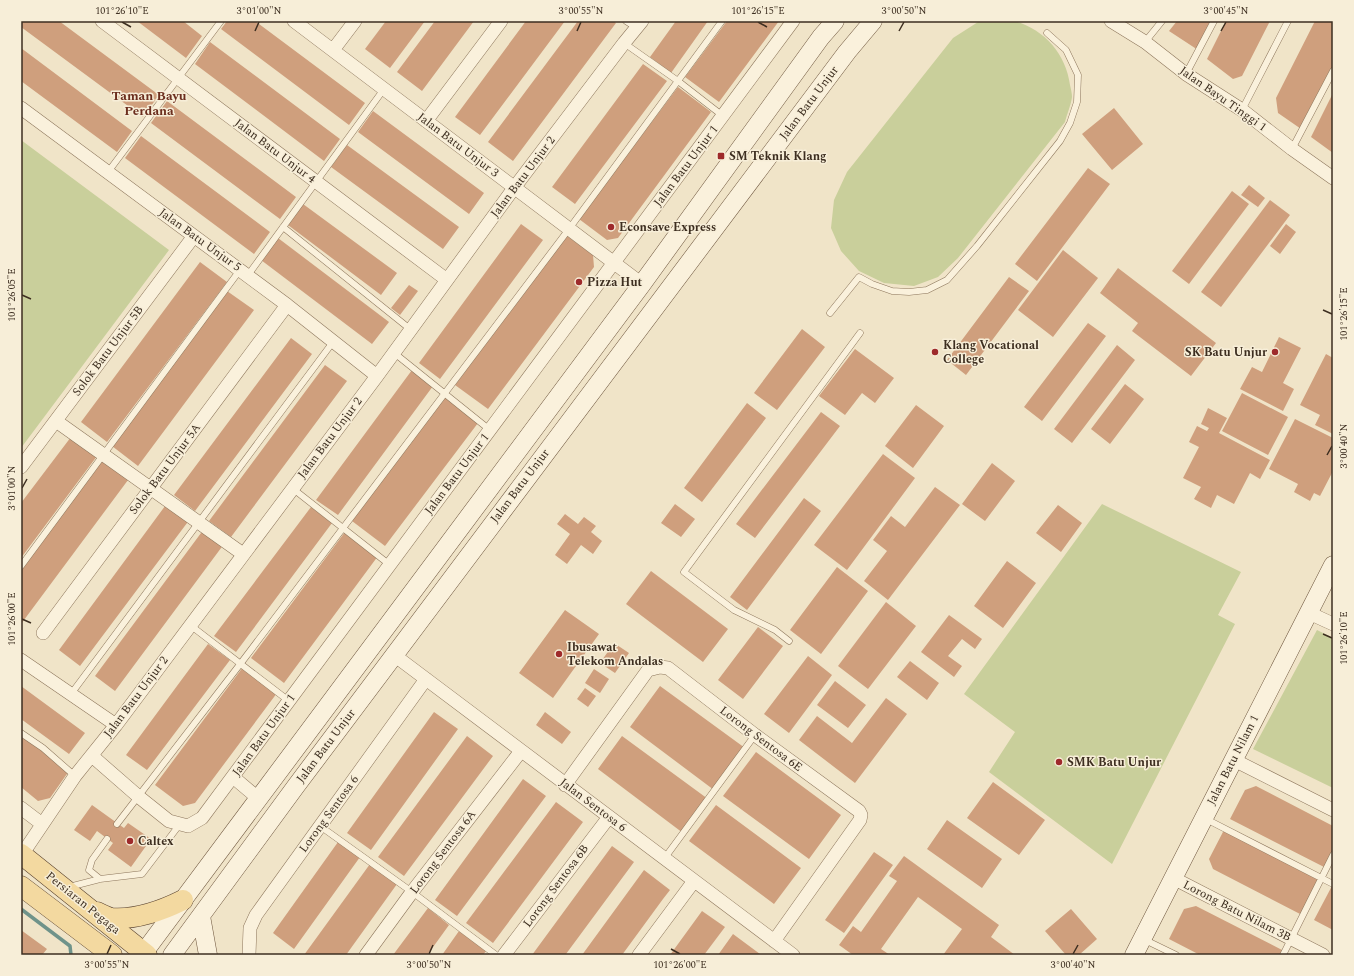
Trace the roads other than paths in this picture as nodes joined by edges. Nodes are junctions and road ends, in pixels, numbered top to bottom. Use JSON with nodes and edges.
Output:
{"nodes":[{"id":1,"x":102,"y":21,"type":"edge"},
{"id":2,"x":221,"y":21,"type":"edge"},
{"id":3,"x":294,"y":21,"type":"edge"},
{"id":4,"x":355,"y":21,"type":"edge"},
{"id":5,"x":501,"y":21,"type":"edge"},
{"id":6,"x":722,"y":21,"type":"edge"},
{"id":7,"x":794,"y":21,"type":"edge"},
{"id":8,"x":835,"y":21,"type":"edge"},
{"id":9,"x":873,"y":21,"type":"edge"},
{"id":10,"x":1111,"y":21,"type":"edge"},
{"id":11,"x":1162,"y":21,"type":"edge"},
{"id":12,"x":1214,"y":21,"type":"edge"},
{"id":13,"x":1288,"y":21,"type":"edge"},
{"id":14,"x":635,"y":24,"type":"edge"},
{"id":15,"x":1047,"y":33,"type":"dead end"},
{"id":16,"x":1145,"y":42,"type":"junction"},
{"id":17,"x":624,"y":43,"type":"junction"},
{"id":18,"x":333,"y":50,"type":"junction"},
{"id":19,"x":1333,"y":71,"type":"edge"},
{"id":20,"x":1186,"y":74,"type":"junction"},
{"id":21,"x":178,"y":78,"type":"junction"},
{"id":22,"x":678,"y":81,"type":"junction"},
{"id":23,"x":384,"y":89,"type":"junction"},
{"id":24,"x":21,"y":108,"type":"edge"},
{"id":25,"x":1242,"y":110,"type":"junction"},
{"id":26,"x":723,"y":116,"type":"junction"},
{"id":27,"x":426,"y":121,"type":"junction"},
{"id":28,"x":1292,"y":150,"type":"junction"},
{"id":29,"x":108,"y":172,"type":"junction"},
{"id":30,"x":1333,"y":178,"type":"edge"},
{"id":31,"x":316,"y":182,"type":"junction"},
{"id":32,"x":514,"y":188,"type":"junction"},
{"id":33,"x":283,"y":227,"type":"junction"},
{"id":34,"x":569,"y":229,"type":"junction"},
{"id":35,"x":194,"y":236,"type":"junction"},
{"id":36,"x":614,"y":263,"type":"junction"},
{"id":37,"x":244,"y":272,"type":"junction"},
{"id":38,"x":676,"y":278,"type":"junction"},
{"id":39,"x":447,"y":280,"type":"junction"},
{"id":40,"x":642,"y":284,"type":"junction"},
{"id":41,"x":288,"y":305,"type":"junction"},
{"id":42,"x":830,"y":313,"type":"dead end"},
{"id":43,"x":410,"y":329,"type":"junction"},
{"id":44,"x":860,"y":333,"type":"dead end"},
{"id":45,"x":333,"y":342,"type":"junction"},
{"id":46,"x":393,"y":352,"type":"junction"},
{"id":47,"x":377,"y":376,"type":"junction"},
{"id":48,"x":445,"y":392,"type":"junction"},
{"id":49,"x":56,"y":421,"type":"junction"},
{"id":50,"x":490,"y":430,"type":"junction"},
{"id":51,"x":103,"y":454,"type":"junction"},
{"id":52,"x":21,"y":467,"type":"edge"},
{"id":53,"x":151,"y":488,"type":"junction"},
{"id":54,"x":292,"y":488,"type":"junction"},
{"id":55,"x":198,"y":522,"type":"junction"},
{"id":56,"x":342,"y":528,"type":"junction"},
{"id":57,"x":243,"y":554,"type":"junction"},
{"id":58,"x":390,"y":565,"type":"junction"},
{"id":59,"x":1333,"y":565,"type":"edge"},
{"id":60,"x":21,"y":566,"type":"edge"},
{"id":61,"x":1308,"y":613,"type":"junction"},
{"id":62,"x":1333,"y":624,"type":"edge"},
{"id":63,"x":190,"y":625,"type":"junction"},
{"id":64,"x":43,"y":633,"type":"dead end"},
{"id":65,"x":789,"y":641,"type":"dead end"},
{"id":66,"x":394,"y":655,"type":"junction"},
{"id":67,"x":21,"y":660,"type":"edge"},
{"id":68,"x":241,"y":663,"type":"junction"},
{"id":69,"x":426,"y":679,"type":"junction"},
{"id":70,"x":71,"y":694,"type":"junction"},
{"id":71,"x":289,"y":701,"type":"junction"},
{"id":72,"x":116,"y":725,"type":"junction"},
{"id":73,"x":21,"y":733,"type":"edge"},
{"id":74,"x":755,"y":735,"type":"junction"},
{"id":75,"x":521,"y":751,"type":"junction"},
{"id":76,"x":92,"y":756,"type":"junction"},
{"id":77,"x":1234,"y":760,"type":"junction"},
{"id":78,"x":75,"y":776,"type":"junction"},
{"id":79,"x":233,"y":778,"type":"junction"},
{"id":80,"x":566,"y":784,"type":"junction"},
{"id":81,"x":139,"y":797,"type":"junction"},
{"id":82,"x":259,"y":799,"type":"junction"},
{"id":83,"x":21,"y":808,"type":"edge"},
{"id":84,"x":1333,"y":810,"type":"edge"},
{"id":85,"x":609,"y":817,"type":"junction"},
{"id":86,"x":1204,"y":818,"type":"junction"},
{"id":87,"x":42,"y":824,"type":"junction"},
{"id":88,"x":118,"y":824,"type":"dead end"},
{"id":89,"x":180,"y":824,"type":"junction"},
{"id":90,"x":320,"y":826,"type":"junction"},
{"id":91,"x":107,"y":839,"type":"dead end"},
{"id":92,"x":21,"y":855,"type":"edge"},
{"id":93,"x":1333,"y":855,"type":"edge"},
{"id":94,"x":664,"y":859,"type":"junction"},
{"id":95,"x":100,"y":878,"type":"junction"},
{"id":96,"x":1173,"y":878,"type":"junction"},
{"id":97,"x":1322,"y":878,"type":"junction"},
{"id":98,"x":694,"y":881,"type":"junction"},
{"id":99,"x":1333,"y":884,"type":"edge"},
{"id":100,"x":21,"y":886,"type":"edge"},
{"id":101,"x":64,"y":888,"type":"junction"},
{"id":102,"x":412,"y":892,"type":"junction"},
{"id":103,"x":183,"y":900,"type":"junction"},
{"id":104,"x":90,"y":909,"type":"junction"},
{"id":105,"x":201,"y":916,"type":"junction"},
{"id":106,"x":76,"y":927,"type":"junction"},
{"id":107,"x":1142,"y":938,"type":"junction"},
{"id":108,"x":1291,"y":939,"type":"junction"},
{"id":109,"x":782,"y":950,"type":"edge"},
{"id":110,"x":145,"y":954,"type":"edge"},
{"id":111,"x":505,"y":954,"type":"edge"},
{"id":112,"x":91,"y":955,"type":"edge"},
{"id":113,"x":112,"y":955,"type":"edge"},
{"id":114,"x":172,"y":955,"type":"edge"},
{"id":115,"x":208,"y":955,"type":"edge"},
{"id":116,"x":249,"y":955,"type":"edge"},
{"id":117,"x":366,"y":955,"type":"edge"},
{"id":118,"x":640,"y":955,"type":"edge"},
{"id":119,"x":1134,"y":955,"type":"edge"},
{"id":120,"x":1176,"y":955,"type":"edge"},
{"id":121,"x":1283,"y":955,"type":"edge"},
{"id":122,"x":1323,"y":955,"type":"edge"}],
"edges":[{"from":1,"to":21,"type":"street","name":"Jalan Batu Unjur 4"},
{"from":2,"to":21,"type":"lane"},
{"from":3,"to":18,"type":"street","name":"Jalan Batu Unjur 3"},
{"from":4,"to":18,"type":"street"},
{"from":5,"to":27,"type":"street"},
{"from":6,"to":22,"type":"lane"},
{"from":7,"to":26,"type":"street","name":"Jalan Batu Unjur 1"},
{"from":8,"to":40,"type":"main road","name":"Jalan Batu Unjur"},
{"from":9,"to":38,"type":"main road","name":"Jalan Batu Unjur"},
{"from":10,"to":16,"type":"street","name":"Jalan Bayu Tinggi 1"},
{"from":11,"to":16,"type":"lane"},
{"from":12,"to":20,"type":"lane"},
{"from":13,"to":25,"type":"lane"},
{"from":14,"to":17,"type":"street","name":"Jalan Batu Unjur 2"},
{"from":15,"to":42,"type":"lane"},
{"from":16,"to":20,"type":"street","name":"Jalan Bayu Tinggi 1"},
{"from":17,"to":22,"type":"lane"},
{"from":17,"to":32,"type":"street","name":"Jalan Batu Unjur 2"},
{"from":18,"to":23,"type":"street","name":"Jalan Batu Unjur 3"},
{"from":19,"to":28,"type":"lane"},
{"from":20,"to":25,"type":"street","name":"Jalan Bayu Tinggi 1"},
{"from":21,"to":29,"type":"lane"},
{"from":21,"to":31,"type":"street","name":"Jalan Batu Unjur 4"},
{"from":22,"to":26,"type":"lane"},
{"from":22,"to":34,"type":"lane"},
{"from":23,"to":27,"type":"street","name":"Jalan Batu Unjur 3"},
{"from":23,"to":31,"type":"lane"},
{"from":24,"to":29,"type":"street","name":"Jalan Batu Unjur 5"},
{"from":25,"to":28,"type":"street","name":"Jalan Bayu Tinggi 1"},
{"from":26,"to":36,"type":"street","name":"Jalan Batu Unjur 1"},
{"from":27,"to":32,"type":"street","name":"Jalan Batu Unjur 3"},
{"from":28,"to":30,"type":"street","name":"Jalan Bayu Tinggi 1"},
{"from":29,"to":35,"type":"street","name":"Jalan Batu Unjur 5"},
{"from":31,"to":33,"type":"lane"},
{"from":31,"to":39,"type":"street","name":"Jalan Batu Unjur 4"},
{"from":32,"to":34,"type":"street","name":"Jalan Batu Unjur 3"},
{"from":32,"to":39,"type":"street","name":"Jalan Batu Unjur 2"},
{"from":33,"to":37,"type":"lane"},
{"from":33,"to":43,"type":"lane"},
{"from":34,"to":36,"type":"street","name":"Jalan Batu Unjur 3"},
{"from":34,"to":48,"type":"lane"},
{"from":35,"to":37,"type":"street","name":"Jalan Batu Unjur 5"},
{"from":35,"to":49,"type":"street","name":"Solok Batu Unjur 5B"},
{"from":36,"to":40,"type":"street","name":"Jalan Batu Unjur 3"},
{"from":36,"to":50,"type":"street","name":"Jalan Batu Unjur 1"},
{"from":37,"to":41,"type":"street","name":"Jalan Batu Unjur 5"},
{"from":37,"to":51,"type":"lane"},
{"from":38,"to":40,"type":"main road"},
{"from":38,"to":66,"type":"main road","name":"Jalan Batu Unjur"},
{"from":39,"to":43,"type":"street","name":"Jalan Batu Unjur 2"},
{"from":40,"to":82,"type":"main road","name":"Jalan Batu Unjur"},
{"from":41,"to":45,"type":"street","name":"Jalan Batu Unjur 5"},
{"from":41,"to":53,"type":"street","name":"Solok Batu Unjur 5A"},
{"from":43,"to":46,"type":"street","name":"Jalan Batu Unjur 2"},
{"from":44,"to":65,"type":"lane"},
{"from":45,"to":47,"type":"street","name":"Jalan Batu Unjur 5"},
{"from":45,"to":55,"type":"lane"},
{"from":46,"to":47,"type":"street","name":"Jalan Batu Unjur 2"},
{"from":46,"to":48,"type":"lane"},
{"from":47,"to":54,"type":"street","name":"Jalan Batu Unjur 2"},
{"from":48,"to":50,"type":"lane"},
{"from":48,"to":56,"type":"lane"},
{"from":49,"to":51,"type":"street"},
{"from":49,"to":52,"type":"street","name":"Solok Batu Unjur 5B"},
{"from":50,"to":58,"type":"street","name":"Jalan Batu Unjur 1"},
{"from":51,"to":53,"type":"street"},
{"from":51,"to":60,"type":"lane"},
{"from":53,"to":55,"type":"street"},
{"from":53,"to":64,"type":"street","name":"Solok Batu Unjur 5A"},
{"from":54,"to":56,"type":"lane"},
{"from":54,"to":57,"type":"street","name":"Jalan Batu Unjur 2"},
{"from":55,"to":57,"type":"street"},
{"from":55,"to":70,"type":"lane"},
{"from":56,"to":58,"type":"lane"},
{"from":56,"to":68,"type":"lane"},
{"from":57,"to":63,"type":"street","name":"Jalan Batu Unjur 2"},
{"from":58,"to":71,"type":"street","name":"Jalan Batu Unjur 1"},
{"from":59,"to":61,"type":"main road","name":"Jalan Batu Nilam 1"},
{"from":61,"to":62,"type":"street"},
{"from":61,"to":77,"type":"main road","name":"Jalan Batu Nilam 1"},
{"from":63,"to":68,"type":"lane"},
{"from":63,"to":72,"type":"street","name":"Jalan Batu Unjur 2"},
{"from":66,"to":69,"type":"street","name":"Jalan Sentosa 6"},
{"from":66,"to":105,"type":"main road","name":"Jalan Batu Unjur"},
{"from":67,"to":70,"type":"street"},
{"from":68,"to":71,"type":"lane"},
{"from":68,"to":81,"type":"lane"},
{"from":69,"to":75,"type":"street","name":"Jalan Sentosa 6"},
{"from":69,"to":90,"type":"street","name":"Lorong Sentosa 6"},
{"from":70,"to":72,"type":"street"},
{"from":71,"to":79,"type":"street","name":"Jalan Batu Unjur 1"},
{"from":72,"to":76,"type":"street","name":"Jalan Batu Unjur 2"},
{"from":73,"to":78,"type":"lane"},
{"from":74,"to":80,"type":"street","name":"Lorong Sentosa 6E"},
{"from":74,"to":94,"type":"lane"},
{"from":74,"to":109,"type":"street","name":"Lorong Sentosa 6E"},
{"from":75,"to":80,"type":"street","name":"Jalan Sentosa 6"},
{"from":75,"to":102,"type":"street","name":"Lorong Sentosa 6A"},
{"from":76,"to":78,"type":"street","name":"Jalan Batu Unjur 2"},
{"from":76,"to":81,"type":"street"},
{"from":77,"to":84,"type":"street"},
{"from":77,"to":86,"type":"main road","name":"Jalan Batu Nilam 1"},
{"from":78,"to":87,"type":"street","name":"Jalan Batu Unjur 2"},
{"from":79,"to":82,"type":"street"},
{"from":79,"to":89,"type":"street","name":"Jalan Batu Unjur 1"},
{"from":80,"to":85,"type":"street","name":"Jalan Sentosa 6"},
{"from":81,"to":88,"type":"lane"},
{"from":81,"to":89,"type":"street"},
{"from":82,"to":103,"type":"main road","name":"Jalan Batu Unjur"},
{"from":83,"to":87,"type":"street"},
{"from":85,"to":94,"type":"street","name":"Jalan Sentosa 6"},
{"from":85,"to":111,"type":"street","name":"Lorong Sentosa 6B"},
{"from":86,"to":96,"type":"main road","name":"Jalan Batu Nilam 1"},
{"from":86,"to":97,"type":"lane"},
{"from":87,"to":92,"type":"street","name":"Jalan Batu Unjur 2"},
{"from":89,"to":95,"type":"lane"},
{"from":90,"to":102,"type":"lane"},
{"from":90,"to":116,"type":"street","name":"Lorong Sentosa 6"},
{"from":91,"to":95,"type":"lane"},
{"from":92,"to":101,"type":"main road","name":"Persiaran Pegaga"},
{"from":93,"to":97,"type":"lane"},
{"from":94,"to":98,"type":"street","name":"Jalan Sentosa 6"},
{"from":95,"to":101,"type":"lane"},
{"from":96,"to":107,"type":"main road","name":"Jalan Batu Nilam 1"},
{"from":96,"to":108,"type":"street","name":"Lorong Batu Nilam 3B"},
{"from":97,"to":99,"type":"lane"},
{"from":97,"to":108,"type":"lane"},
{"from":98,"to":109,"type":"street","name":"Jalan Sentosa 6"},
{"from":98,"to":118,"type":"street"},
{"from":100,"to":106,"type":"main road","name":"Persiaran Pegaga"},
{"from":101,"to":104,"type":"main road","name":"Persiaran Pegaga"},
{"from":102,"to":111,"type":"lane"},
{"from":102,"to":117,"type":"street","name":"Lorong Sentosa 6A"},
{"from":103,"to":104,"type":"main road"},
{"from":103,"to":110,"type":"main road","name":"Jalan Batu Unjur"},
{"from":104,"to":110,"type":"main road","name":"Persiaran Pegaga"},
{"from":105,"to":114,"type":"main road","name":"Jalan Batu Unjur"},
{"from":105,"to":115,"type":"main road"},
{"from":106,"to":112,"type":"main road"},
{"from":106,"to":113,"type":"main road","name":"Persiaran Pegaga"},
{"from":107,"to":119,"type":"main road","name":"Jalan Batu Nilam 1"},
{"from":107,"to":120,"type":"lane"},
{"from":108,"to":121,"type":"lane"},
{"from":108,"to":122,"type":"street","name":"Lorong Batu Nilam 3B"}]}
